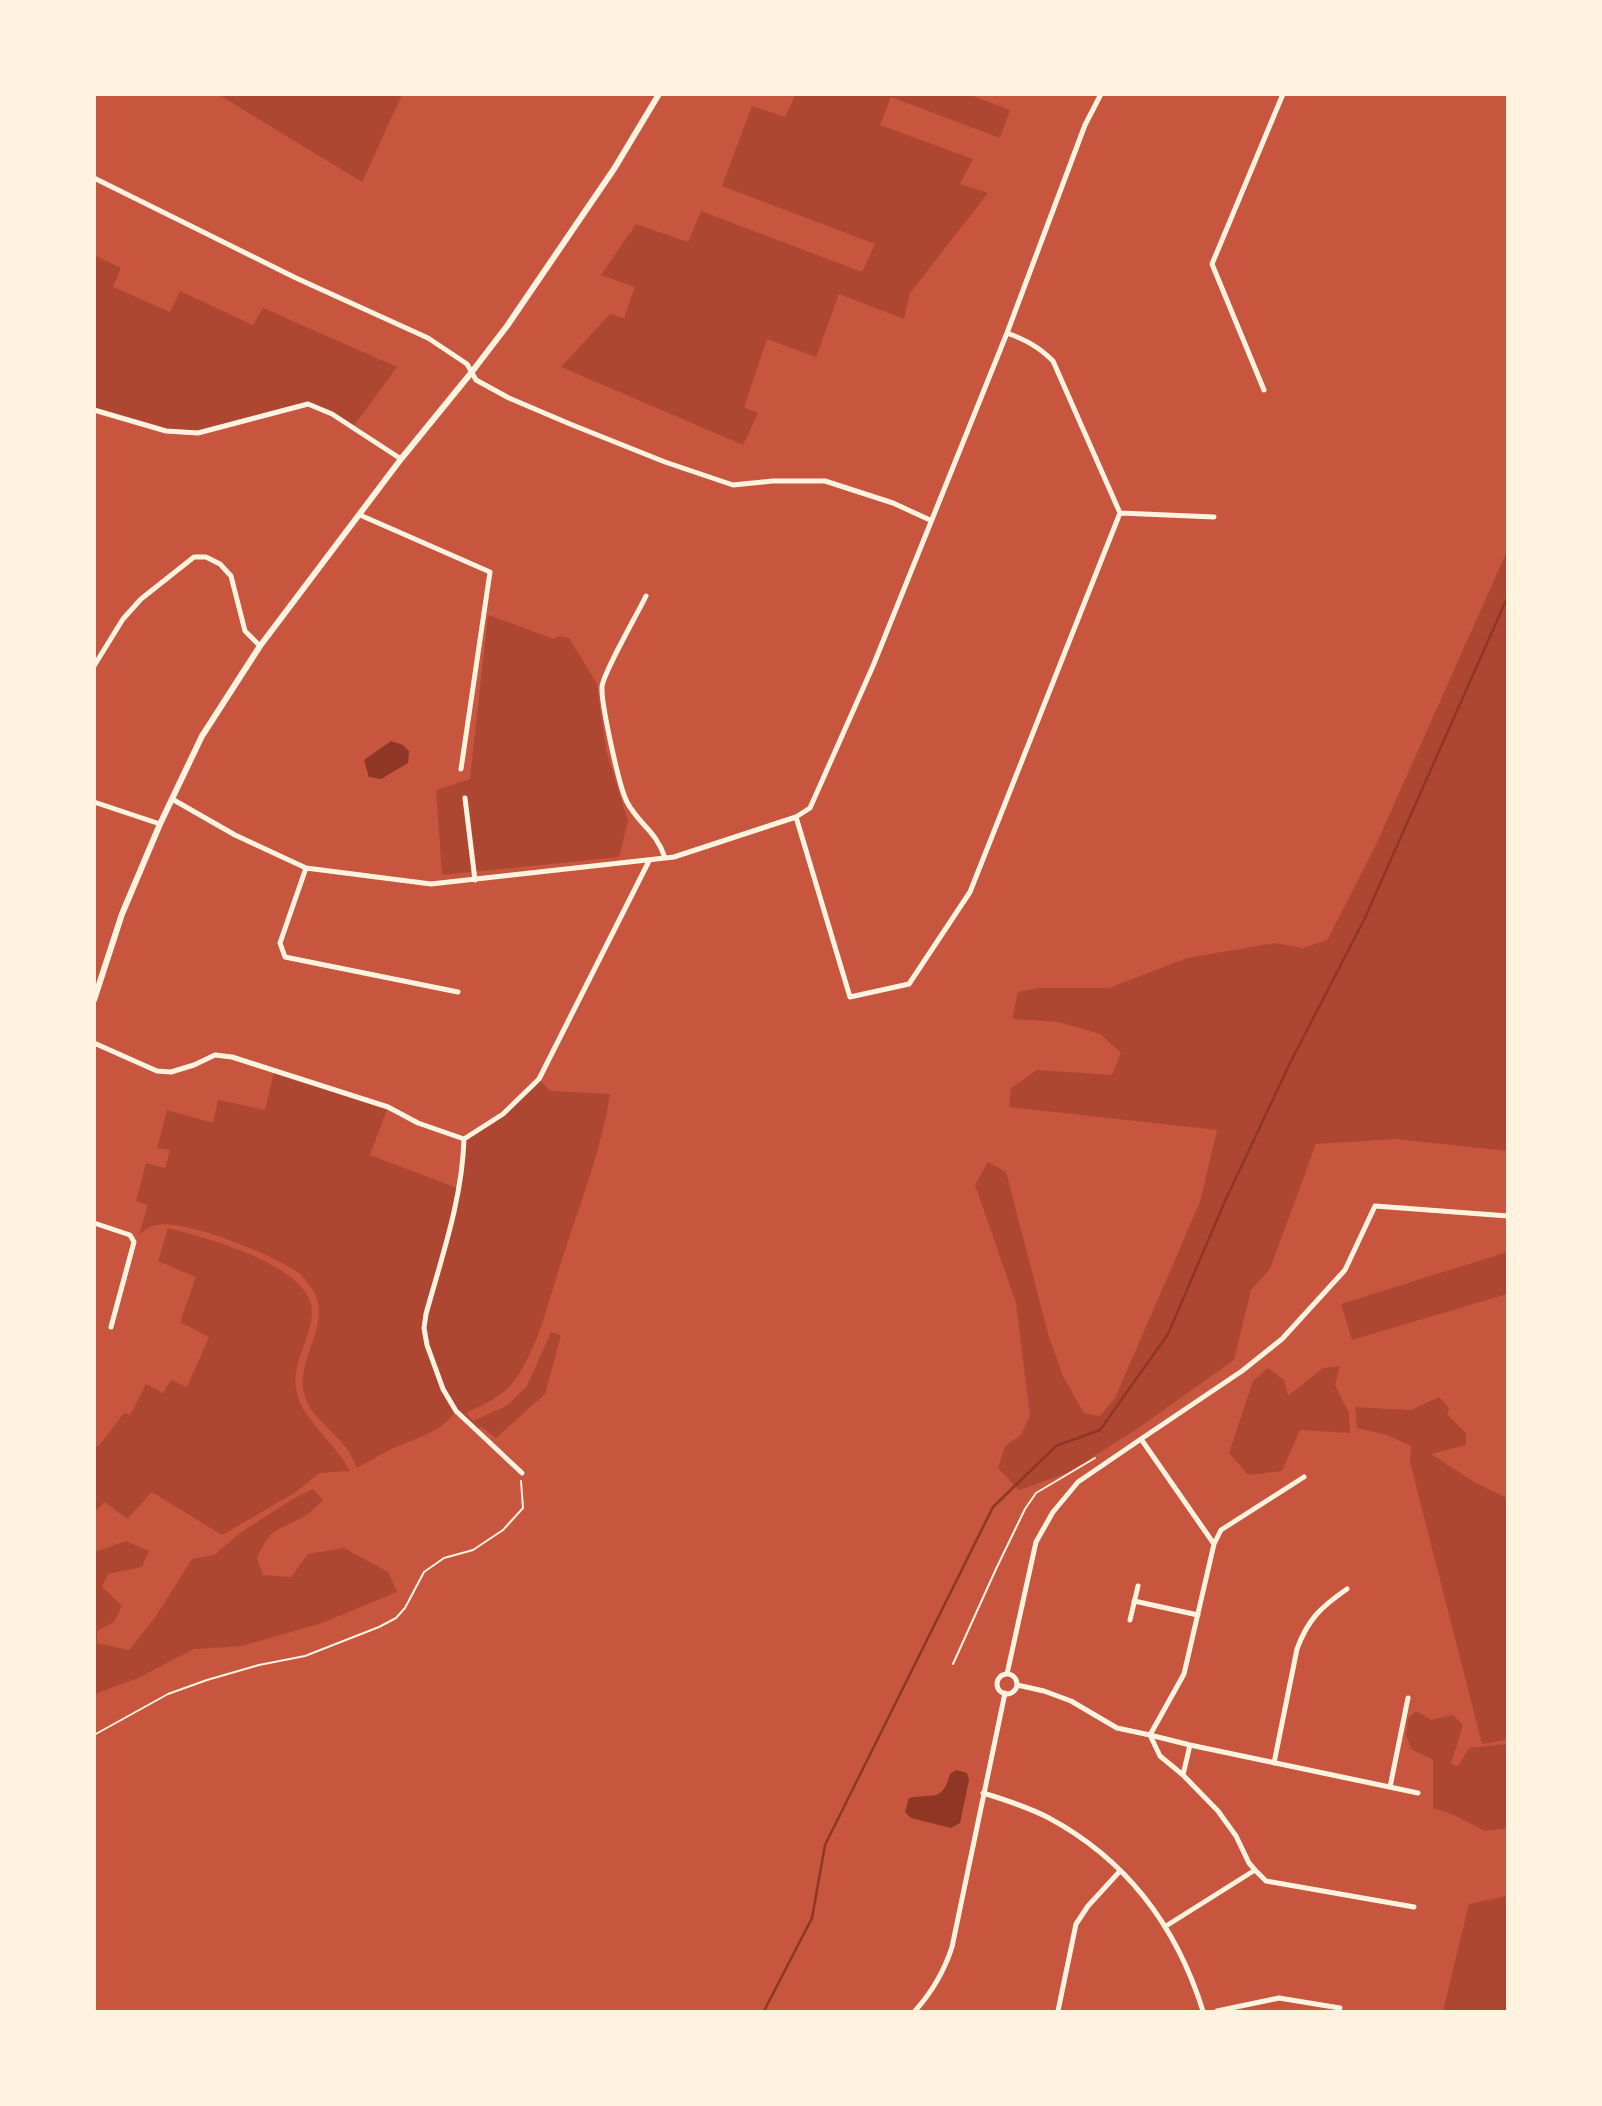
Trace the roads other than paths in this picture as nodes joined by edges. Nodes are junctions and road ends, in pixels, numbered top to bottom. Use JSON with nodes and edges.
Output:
{"nodes":[{"id":1,"x":659,"y":94,"type":"edge"},
{"id":2,"x":1101,"y":94,"type":"edge"},
{"id":3,"x":1283,"y":94,"type":"edge"},
{"id":4,"x":94,"y":178,"type":"edge"},
{"id":5,"x":1007,"y":333,"type":"junction"},
{"id":6,"x":471,"y":373,"type":"junction"},
{"id":7,"x":1264,"y":390,"type":"dead end"},
{"id":8,"x":94,"y":410,"type":"edge"},
{"id":9,"x":401,"y":458,"type":"junction"},
{"id":10,"x":1120,"y":513,"type":"junction"},
{"id":11,"x":360,"y":515,"type":"junction"},
{"id":12,"x":1214,"y":517,"type":"dead end"},
{"id":13,"x":930,"y":520,"type":"junction"},
{"id":14,"x":646,"y":596,"type":"dead end"},
{"id":15,"x":260,"y":646,"type":"junction"},
{"id":16,"x":94,"y":666,"type":"edge"},
{"id":17,"x":461,"y":769,"type":"dead end"},
{"id":18,"x":465,"y":798,"type":"dead end"},
{"id":19,"x":172,"y":799,"type":"junction"},
{"id":20,"x":94,"y":802,"type":"edge"},
{"id":21,"x":796,"y":817,"type":"junction"},
{"id":22,"x":160,"y":824,"type":"junction"},
{"id":23,"x":665,"y":858,"type":"junction"},
{"id":24,"x":649,"y":861,"type":"junction"},
{"id":25,"x":306,"y":868,"type":"junction"},
{"id":26,"x":475,"y":880,"type":"junction"},
{"id":27,"x":458,"y":992,"type":"dead end"},
{"id":28,"x":94,"y":1000,"type":"edge"},
{"id":29,"x":94,"y":1043,"type":"edge"},
{"id":30,"x":464,"y":1139,"type":"junction"},
{"id":31,"x":1507,"y":1216,"type":"edge"},
{"id":32,"x":94,"y":1223,"type":"edge"},
{"id":33,"x":111,"y":1327,"type":"dead end"},
{"id":34,"x":1141,"y":1439,"type":"junction"},
{"id":35,"x":522,"y":1473,"type":"road end"},
{"id":36,"x":1304,"y":1477,"type":"dead end"},
{"id":37,"x":1214,"y":1544,"type":"junction"},
{"id":38,"x":1138,"y":1586,"type":"dead end"},
{"id":39,"x":1347,"y":1590,"type":"dead end"},
{"id":40,"x":1134,"y":1601,"type":"junction"},
{"id":41,"x":1198,"y":1615,"type":"junction"},
{"id":42,"x":1130,"y":1620,"type":"dead end"},
{"id":43,"x":1007,"y":1674,"type":"junction"},
{"id":44,"x":1017,"y":1685,"type":"junction"},
{"id":45,"x":1004,"y":1693,"type":"junction"},
{"id":46,"x":1408,"y":1698,"type":"dead end"},
{"id":47,"x":1150,"y":1735,"type":"junction"},
{"id":48,"x":1190,"y":1745,"type":"junction"},
{"id":49,"x":1273,"y":1763,"type":"junction"},
{"id":50,"x":1183,"y":1775,"type":"junction"},
{"id":51,"x":1390,"y":1787,"type":"junction"},
{"id":52,"x":983,"y":1793,"type":"junction"},
{"id":53,"x":1418,"y":1793,"type":"dead end"},
{"id":54,"x":1255,"y":1870,"type":"junction"},
{"id":55,"x":1120,"y":1871,"type":"junction"},
{"id":56,"x":1414,"y":1907,"type":"dead end"},
{"id":57,"x":1166,"y":1926,"type":"junction"},
{"id":58,"x":1340,"y":2008,"type":"dead end"},
{"id":59,"x":915,"y":2011,"type":"edge"},
{"id":60,"x":1058,"y":2011,"type":"edge"},
{"id":61,"x":1203,"y":2011,"type":"edge"},
{"id":62,"x":1217,"y":2011,"type":"edge"}],
"edges":[{"from":1,"to":6,"type":"street"},
{"from":2,"to":5,"type":"street"},
{"from":3,"to":7,"type":"street"},
{"from":4,"to":6,"type":"street"},
{"from":5,"to":10,"type":"street"},
{"from":5,"to":13,"type":"street"},
{"from":6,"to":9,"type":"street"},
{"from":6,"to":13,"type":"street"},
{"from":8,"to":9,"type":"street"},
{"from":9,"to":11,"type":"street"},
{"from":10,"to":12,"type":"street"},
{"from":10,"to":21,"type":"street"},
{"from":11,"to":15,"type":"street"},
{"from":11,"to":17,"type":"street"},
{"from":13,"to":21,"type":"street"},
{"from":14,"to":23,"type":"street"},
{"from":15,"to":16,"type":"street"},
{"from":15,"to":19,"type":"street"},
{"from":18,"to":26,"type":"street"},
{"from":19,"to":22,"type":"street"},
{"from":19,"to":25,"type":"street"},
{"from":20,"to":22,"type":"street"},
{"from":21,"to":23,"type":"street"},
{"from":22,"to":28,"type":"street"},
{"from":23,"to":24,"type":"street"},
{"from":24,"to":26,"type":"street"},
{"from":24,"to":30,"type":"street"},
{"from":25,"to":26,"type":"street"},
{"from":25,"to":27,"type":"street"},
{"from":29,"to":30,"type":"street"},
{"from":30,"to":35,"type":"street"},
{"from":31,"to":34,"type":"street"},
{"from":32,"to":33,"type":"street"},
{"from":34,"to":37,"type":"street"},
{"from":34,"to":43,"type":"street"},
{"from":36,"to":37,"type":"street"},
{"from":37,"to":41,"type":"street"},
{"from":38,"to":40,"type":"street"},
{"from":39,"to":49,"type":"street"},
{"from":40,"to":41,"type":"street"},
{"from":40,"to":42,"type":"street"},
{"from":41,"to":47,"type":"street"},
{"from":43,"to":44,"type":"street"},
{"from":43,"to":45,"type":"street"},
{"from":44,"to":45,"type":"street"},
{"from":44,"to":47,"type":"street"},
{"from":45,"to":52,"type":"street"},
{"from":46,"to":51,"type":"street"},
{"from":47,"to":48,"type":"street"},
{"from":47,"to":50,"type":"street"},
{"from":48,"to":49,"type":"street"},
{"from":48,"to":50,"type":"street"},
{"from":49,"to":51,"type":"street"},
{"from":50,"to":54,"type":"street"},
{"from":51,"to":53,"type":"street"},
{"from":52,"to":55,"type":"street"},
{"from":52,"to":59,"type":"street"},
{"from":54,"to":56,"type":"street"},
{"from":54,"to":57,"type":"street"},
{"from":55,"to":57,"type":"street"},
{"from":55,"to":60,"type":"street"},
{"from":57,"to":61,"type":"street"},
{"from":58,"to":62,"type":"street"}]}
